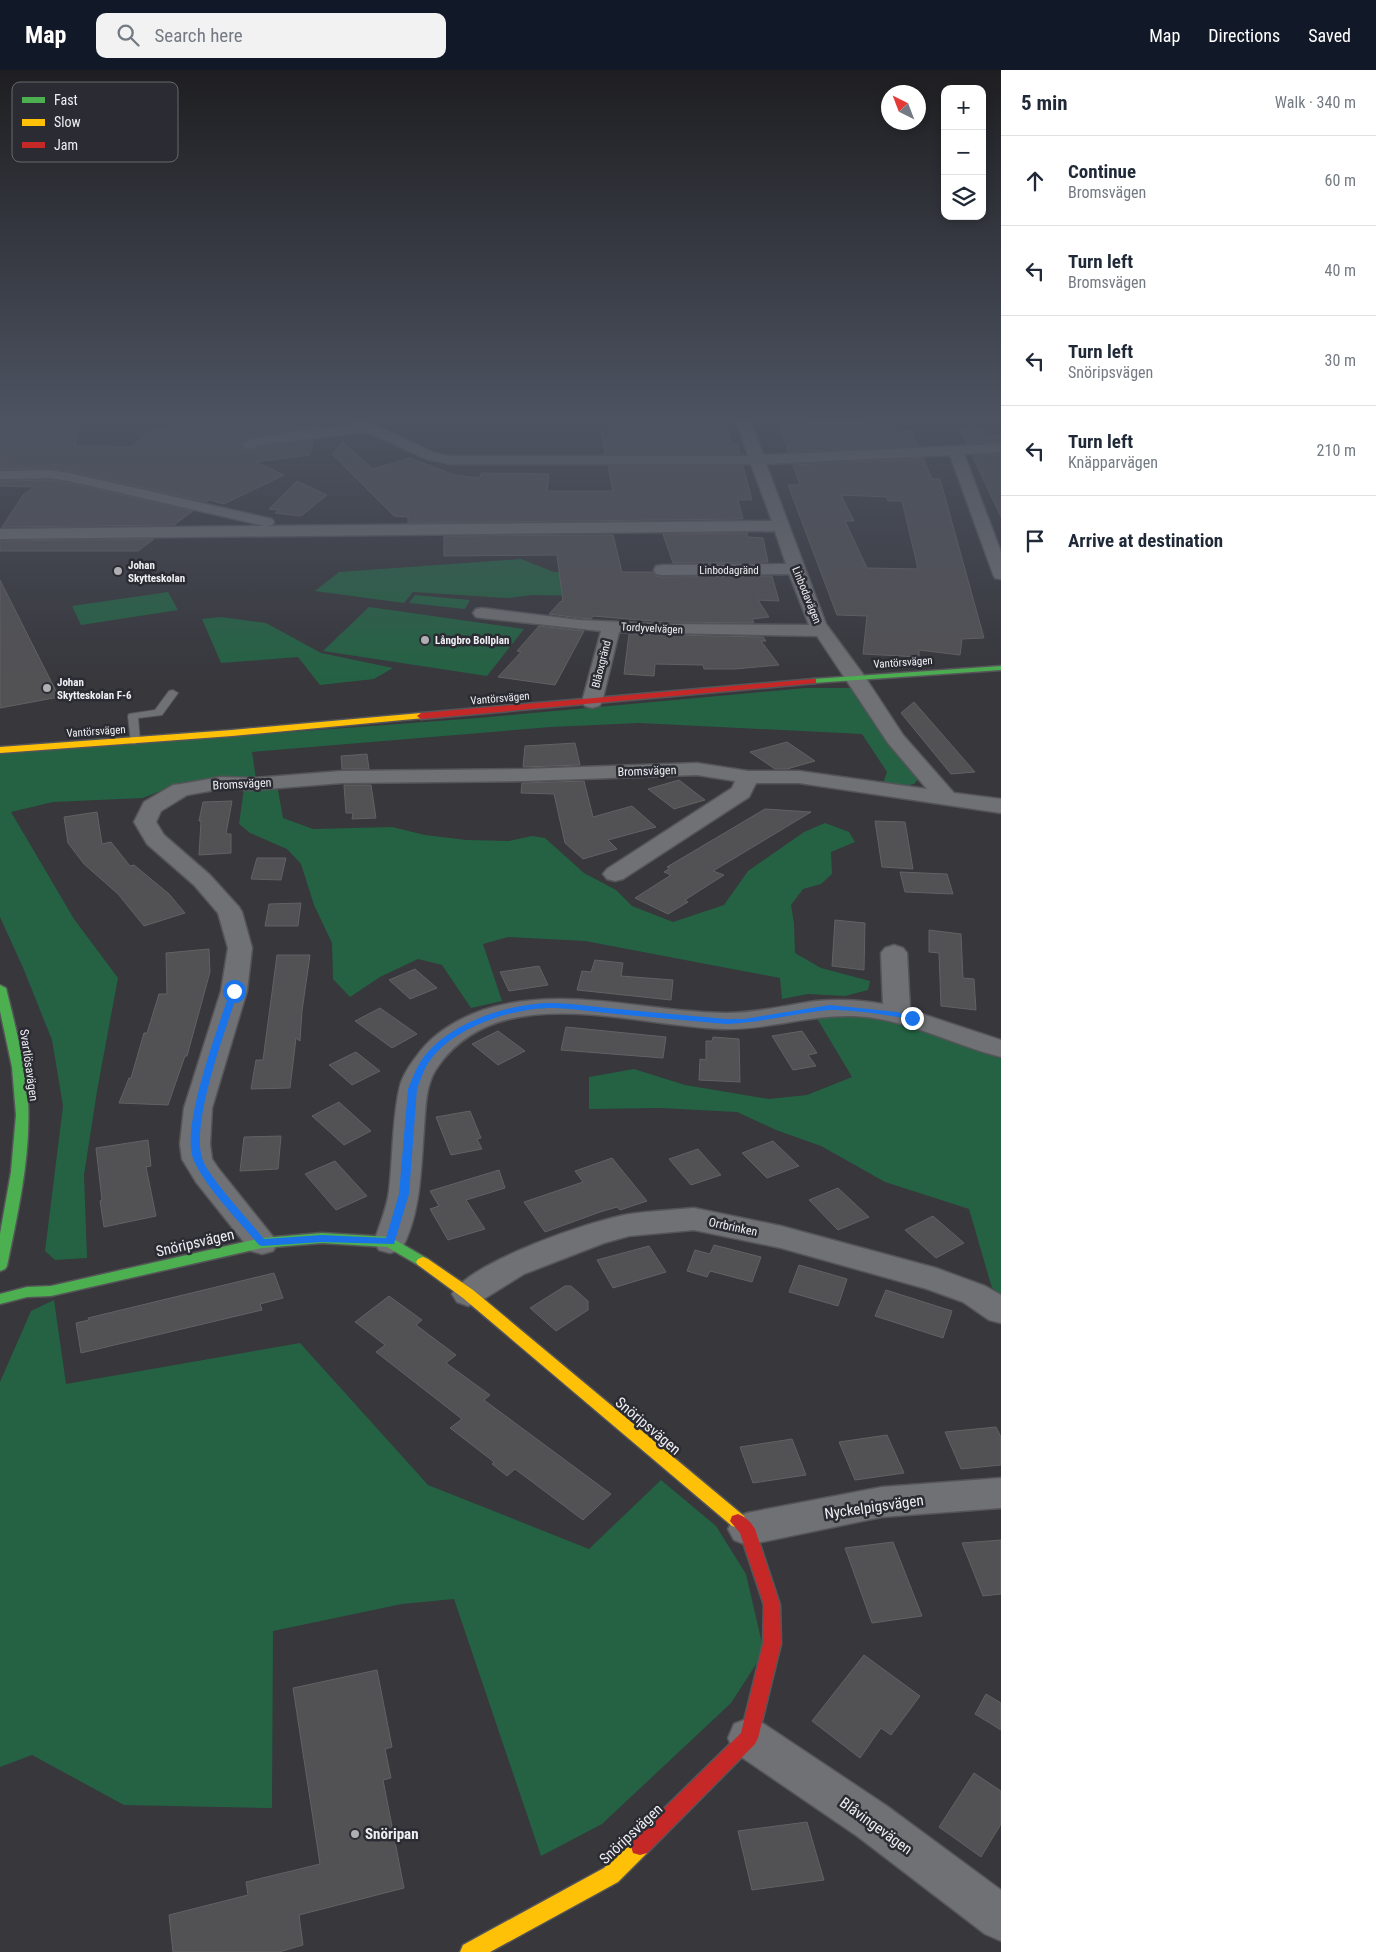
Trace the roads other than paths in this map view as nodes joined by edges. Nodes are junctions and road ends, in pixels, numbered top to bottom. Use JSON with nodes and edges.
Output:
{"nodes":[{"id":1,"x":195,"y":506,"type":"edge"},
{"id":2,"x":775,"y":506,"type":"edge"},
{"id":3,"x":976,"y":506,"type":"edge"},
{"id":4,"x":782,"y":526,"type":"junction"},
{"id":5,"x":310,"y":532,"type":"junction"},
{"id":6,"x":0,"y":534,"type":"edge"},
{"id":7,"x":796,"y":569,"type":"junction"},
{"id":8,"x":662,"y":570,"type":"dead end"},
{"id":9,"x":1001,"y":574,"type":"edge"},
{"id":10,"x":482,"y":613,"type":"dead end"},
{"id":11,"x":610,"y":626,"type":"junction"},
{"id":12,"x":822,"y":631,"type":"junction"},
{"id":13,"x":1001,"y":668,"type":"edge"},
{"id":14,"x":855,"y":677,"type":"junction"},
{"id":15,"x":173,"y":693,"type":"dead end"},
{"id":16,"x":592,"y":702,"type":"junction"},
{"id":17,"x":135,"y":741,"type":"junction"},
{"id":18,"x":0,"y":750,"type":"edge"},
{"id":19,"x":748,"y":777,"type":"junction"},
{"id":20,"x":946,"y":797,"type":"junction"},
{"id":21,"x":1001,"y":806,"type":"edge"},
{"id":22,"x":615,"y":874,"type":"dead end"},
{"id":23,"x":894,"y":953,"type":"dead end"},
{"id":24,"x":0,"y":988,"type":"edge"},
{"id":25,"x":897,"y":1014,"type":"junction"},
{"id":26,"x":1001,"y":1049,"type":"edge"},
{"id":27,"x":390,"y":1242,"type":"junction"},
{"id":28,"x":262,"y":1243,"type":"junction"},
{"id":29,"x":0,"y":1266,"type":"edge"},
{"id":30,"x":468,"y":1294,"type":"junction"},
{"id":31,"x":0,"y":1299,"type":"edge"},
{"id":32,"x":1001,"y":1311,"type":"edge"},
{"id":33,"x":1001,"y":1493,"type":"edge"},
{"id":34,"x":747,"y":1529,"type":"junction"},
{"id":35,"x":749,"y":1738,"type":"junction"},
{"id":36,"x":1001,"y":1918,"type":"edge"},
{"id":37,"x":470,"y":1952,"type":"edge"}],
"edges":[{"from":1,"to":5,"type":"street"},
{"from":2,"to":4,"type":"street","name":"Linbodavägen"},
{"from":3,"to":9,"type":"street"},
{"from":4,"to":5,"type":"street"},
{"from":4,"to":7,"type":"street","name":"Linbodavägen"},
{"from":5,"to":6,"type":"street"},
{"from":7,"to":8,"type":"street","name":"Linbodagränd"},
{"from":7,"to":12,"type":"street","name":"Linbodavägen"},
{"from":10,"to":11,"type":"street","name":"Tordyvelvägen"},
{"from":11,"to":12,"type":"street","name":"Tordyvelvägen"},
{"from":11,"to":16,"type":"street","name":"Blåoxgränd"},
{"from":12,"to":14,"type":"street","name":"Linbodavägen"},
{"from":13,"to":14,"type":"street","name":"Vantörsvägen"},
{"from":14,"to":16,"type":"street","name":"Vantörsvägen"},
{"from":14,"to":20,"type":"street","name":"Linbodavägen"},
{"from":15,"to":17,"type":"lane"},
{"from":16,"to":17,"type":"street","name":"Vantörsvägen"},
{"from":17,"to":18,"type":"street","name":"Vantörsvägen"},
{"from":19,"to":20,"type":"street","name":"Bromsvägen"},
{"from":19,"to":22,"type":"street"},
{"from":19,"to":28,"type":"street","name":"Bromsvägen"},
{"from":20,"to":21,"type":"street","name":"Bromsvägen"},
{"from":23,"to":25,"type":"street"},
{"from":24,"to":29,"type":"street","name":"Svartlösavägen"},
{"from":25,"to":26,"type":"street"},
{"from":25,"to":27,"type":"street"},
{"from":27,"to":28,"type":"street","name":"Snöripsvägen"},
{"from":27,"to":30,"type":"street","name":"Snöripsvägen"},
{"from":28,"to":31,"type":"street","name":"Snöripsvägen"},
{"from":30,"to":32,"type":"street","name":"Orrbrinken"},
{"from":30,"to":34,"type":"street","name":"Snöripsvägen"},
{"from":33,"to":34,"type":"street","name":"Nyckelpigsvägen"},
{"from":34,"to":35,"type":"street"},
{"from":35,"to":36,"type":"street","name":"Blåvingevägen"},
{"from":35,"to":37,"type":"street","name":"Snöripsvägen"}]}
